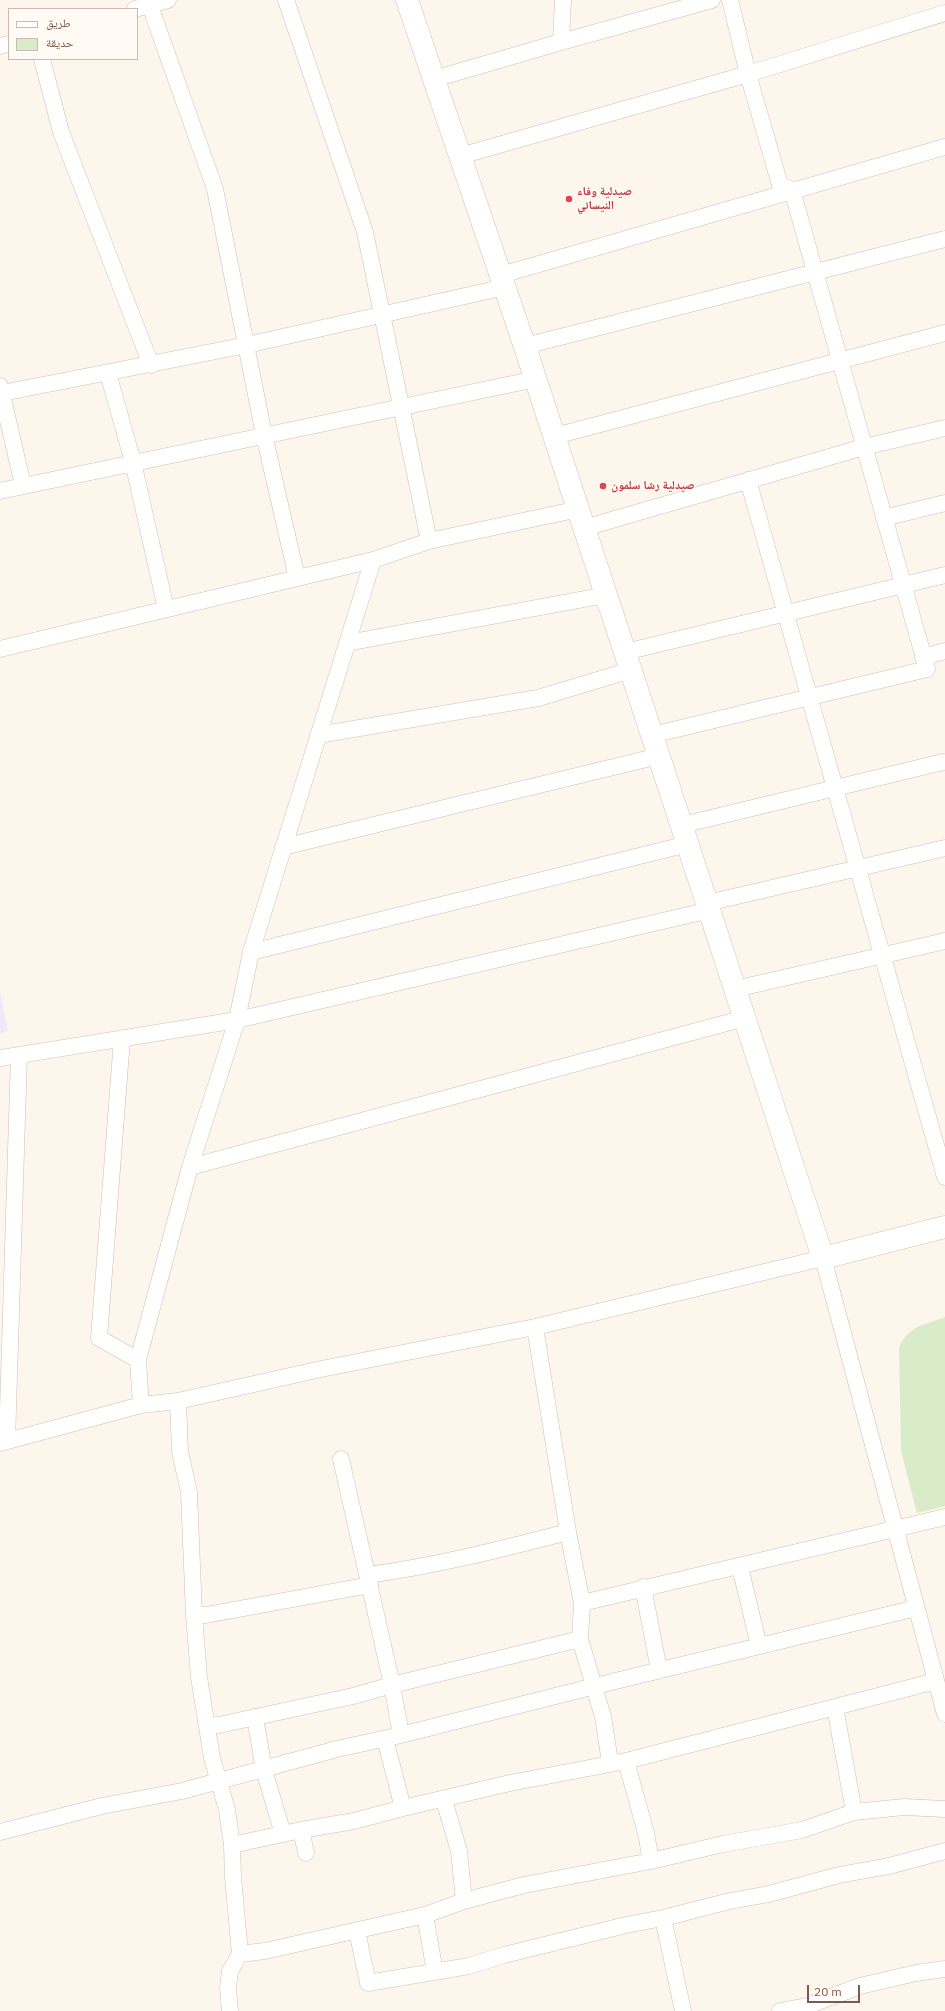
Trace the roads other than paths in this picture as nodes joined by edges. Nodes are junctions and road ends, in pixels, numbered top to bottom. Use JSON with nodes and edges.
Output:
{"nodes":[{"id":1,"x":168,"y":0,"type":"edge"},
{"id":2,"x":286,"y":0,"type":"edge"},
{"id":3,"x":407,"y":0,"type":"edge"},
{"id":4,"x":563,"y":0,"type":"edge"},
{"id":5,"x":712,"y":0,"type":"edge"},
{"id":6,"x":730,"y":0,"type":"edge"},
{"id":7,"x":144,"y":5,"type":"edge"},
{"id":8,"x":945,"y":13,"type":"edge"},
{"id":9,"x":561,"y":42,"type":"junction"},
{"id":10,"x":42,"y":60,"type":"edge"},
{"id":11,"x":748,"y":74,"type":"junction"},
{"id":12,"x":434,"y":79,"type":"junction"},
{"id":13,"x":945,"y":147,"type":"edge"},
{"id":14,"x":460,"y":156,"type":"junction"},
{"id":15,"x":792,"y":190,"type":"junction"},
{"id":16,"x":945,"y":239,"type":"edge"},
{"id":17,"x":815,"y":272,"type":"junction"},
{"id":18,"x":503,"y":281,"type":"junction"},
{"id":19,"x":383,"y":315,"type":"junction"},
{"id":20,"x":945,"y":333,"type":"edge"},
{"id":21,"x":247,"y":345,"type":"junction"},
{"id":22,"x":525,"y":346,"type":"junction"},
{"id":23,"x":840,"y":360,"type":"junction"},
{"id":24,"x":151,"y":365,"type":"junction"},
{"id":25,"x":108,"y":373,"type":"junction"},
{"id":26,"x":536,"y":378,"type":"junction"},
{"id":27,"x":1,"y":390,"type":"edge"},
{"id":28,"x":402,"y":406,"type":"junction"},
{"id":29,"x":945,"y":428,"type":"edge"},
{"id":30,"x":264,"y":435,"type":"junction"},
{"id":31,"x":555,"y":436,"type":"junction"},
{"id":32,"x":864,"y":447,"type":"junction"},
{"id":33,"x":133,"y":462,"type":"junction"},
{"id":34,"x":748,"y":480,"type":"junction"},
{"id":35,"x":23,"y":485,"type":"junction"},
{"id":36,"x":0,"y":491,"type":"edge"},
{"id":37,"x":945,"y":503,"type":"edge"},
{"id":38,"x":582,"y":518,"type":"junction"},
{"id":39,"x":884,"y":518,"type":"junction"},
{"id":40,"x":429,"y":541,"type":"junction"},
{"id":41,"x":373,"y":560,"type":"junction"},
{"id":42,"x":945,"y":575,"type":"edge"},
{"id":43,"x":297,"y":578,"type":"junction"},
{"id":44,"x":903,"y":585,"type":"junction"},
{"id":45,"x":606,"y":595,"type":"junction"},
{"id":46,"x":166,"y":609,"type":"junction"},
{"id":47,"x":786,"y":613,"type":"junction"},
{"id":48,"x":347,"y":643,"type":"junction"},
{"id":49,"x":0,"y":649,"type":"edge"},
{"id":50,"x":945,"y":651,"type":"edge"},
{"id":51,"x":923,"y":657,"type":"junction"},
{"id":52,"x":628,"y":661,"type":"junction"},
{"id":53,"x":810,"y":698,"type":"junction"},
{"id":54,"x":318,"y":735,"type":"junction"},
{"id":55,"x":652,"y":735,"type":"junction"},
{"id":56,"x":659,"y":756,"type":"junction"},
{"id":57,"x":943,"y":762,"type":"dead end"},
{"id":58,"x":835,"y":788,"type":"junction"},
{"id":59,"x":685,"y":834,"type":"junction"},
{"id":60,"x":283,"y":847,"type":"junction"},
{"id":61,"x":945,"y":848,"type":"edge"},
{"id":62,"x":858,"y":868,"type":"junction"},
{"id":63,"x":709,"y":907,"type":"junction"},
{"id":64,"x":945,"y":941,"type":"edge"},
{"id":65,"x":251,"y":952,"type":"junction"},
{"id":66,"x":882,"y":955,"type":"junction"},
{"id":67,"x":735,"y":989,"type":"junction"},
{"id":68,"x":745,"y":1018,"type":"junction"},
{"id":69,"x":237,"y":1020,"type":"junction"},
{"id":70,"x":122,"y":1039,"type":"junction"},
{"id":71,"x":19,"y":1055,"type":"junction"},
{"id":72,"x":0,"y":1058,"type":"edge"},
{"id":73,"x":190,"y":1167,"type":"junction"},
{"id":74,"x":945,"y":1177,"type":"edge"},
{"id":75,"x":945,"y":1227,"type":"edge"},
{"id":76,"x":823,"y":1258,"type":"junction"},
{"id":77,"x":535,"y":1327,"type":"junction"},
{"id":78,"x":138,"y":1360,"type":"junction"},
{"id":79,"x":178,"y":1401,"type":"junction"},
{"id":80,"x":141,"y":1406,"type":"junction"},
{"id":81,"x":4,"y":1442,"type":"edge"},
{"id":82,"x":342,"y":1459,"type":"dead end"},
{"id":83,"x":945,"y":1517,"type":"edge"},
{"id":84,"x":895,"y":1529,"type":"junction"},
{"id":85,"x":568,"y":1532,"type":"junction"},
{"id":86,"x":740,"y":1567,"type":"junction"},
{"id":87,"x":369,"y":1580,"type":"junction"},
{"id":88,"x":643,"y":1588,"type":"junction"},
{"id":89,"x":582,"y":1603,"type":"junction"},
{"id":90,"x":916,"y":1608,"type":"junction"},
{"id":91,"x":194,"y":1615,"type":"junction"},
{"id":92,"x":580,"y":1639,"type":"junction"},
{"id":93,"x":759,"y":1646,"type":"junction"},
{"id":94,"x":659,"y":1670,"type":"junction"},
{"id":95,"x":392,"y":1685,"type":"junction"},
{"id":96,"x":595,"y":1686,"type":"junction"},
{"id":97,"x":940,"y":1688,"type":"edge"},
{"id":98,"x":835,"y":1707,"type":"junction"},
{"id":99,"x":945,"y":1714,"type":"edge"},
{"id":100,"x":255,"y":1717,"type":"junction"},
{"id":101,"x":208,"y":1726,"type":"junction"},
{"id":102,"x":401,"y":1735,"type":"junction"},
{"id":103,"x":385,"y":1739,"type":"junction"},
{"id":104,"x":618,"y":1762,"type":"junction"},
{"id":105,"x":264,"y":1770,"type":"junction"},
{"id":106,"x":219,"y":1780,"type":"junction"},
{"id":107,"x":444,"y":1800,"type":"junction"},
{"id":108,"x":403,"y":1808,"type":"junction"},
{"id":109,"x":945,"y":1809,"type":"edge"},
{"id":110,"x":854,"y":1812,"type":"junction"},
{"id":111,"x":301,"y":1830,"type":"junction"},
{"id":112,"x":0,"y":1832,"type":"edge"},
{"id":113,"x":283,"y":1834,"type":"junction"},
{"id":114,"x":232,"y":1845,"type":"junction"},
{"id":115,"x":945,"y":1851,"type":"edge"},
{"id":116,"x":306,"y":1853,"type":"dead end"},
{"id":117,"x":651,"y":1861,"type":"junction"},
{"id":118,"x":464,"y":1901,"type":"junction"},
{"id":119,"x":425,"y":1915,"type":"junction"},
{"id":120,"x":663,"y":1918,"type":"junction"},
{"id":121,"x":357,"y":1931,"type":"junction"},
{"id":122,"x":240,"y":1954,"type":"junction"},
{"id":123,"x":945,"y":1969,"type":"edge"},
{"id":124,"x":435,"y":1972,"type":"junction"},
{"id":125,"x":230,"y":2011,"type":"edge"},
{"id":126,"x":683,"y":2011,"type":"edge"},
{"id":127,"x":780,"y":2011,"type":"edge"}],
"edges":[{"from":1,"to":7,"type":"street"},
{"from":2,"to":19,"type":"street"},
{"from":3,"to":12,"type":"street"},
{"from":4,"to":9,"type":"street"},
{"from":5,"to":9,"type":"street"},
{"from":6,"to":11,"type":"street"},
{"from":7,"to":21,"type":"street"},
{"from":8,"to":11,"type":"street"},
{"from":9,"to":12,"type":"street"},
{"from":10,"to":24,"type":"street"},
{"from":11,"to":14,"type":"street"},
{"from":11,"to":15,"type":"street"},
{"from":12,"to":14,"type":"street"},
{"from":13,"to":15,"type":"street"},
{"from":14,"to":18,"type":"street"},
{"from":15,"to":17,"type":"street"},
{"from":15,"to":18,"type":"street"},
{"from":16,"to":17,"type":"street"},
{"from":17,"to":22,"type":"street"},
{"from":17,"to":23,"type":"street"},
{"from":18,"to":19,"type":"street"},
{"from":18,"to":22,"type":"street"},
{"from":19,"to":21,"type":"street"},
{"from":19,"to":28,"type":"street"},
{"from":20,"to":23,"type":"street"},
{"from":21,"to":24,"type":"street"},
{"from":21,"to":30,"type":"street"},
{"from":22,"to":26,"type":"street"},
{"from":23,"to":31,"type":"street"},
{"from":23,"to":32,"type":"street"},
{"from":24,"to":25,"type":"street"},
{"from":25,"to":27,"type":"street"},
{"from":25,"to":33,"type":"street"},
{"from":26,"to":28,"type":"street"},
{"from":26,"to":31,"type":"street"},
{"from":27,"to":35,"type":"street"},
{"from":28,"to":30,"type":"street"},
{"from":28,"to":40,"type":"street"},
{"from":29,"to":32,"type":"street"},
{"from":30,"to":33,"type":"street"},
{"from":30,"to":43,"type":"street"},
{"from":31,"to":38,"type":"street"},
{"from":32,"to":34,"type":"street"},
{"from":32,"to":39,"type":"street"},
{"from":33,"to":35,"type":"street"},
{"from":33,"to":46,"type":"street"},
{"from":34,"to":38,"type":"street"},
{"from":34,"to":47,"type":"street"},
{"from":35,"to":36,"type":"street"},
{"from":37,"to":39,"type":"street"},
{"from":38,"to":40,"type":"street"},
{"from":38,"to":45,"type":"street"},
{"from":39,"to":44,"type":"street"},
{"from":40,"to":41,"type":"street"},
{"from":41,"to":43,"type":"street"},
{"from":41,"to":48,"type":"street"},
{"from":42,"to":44,"type":"street"},
{"from":43,"to":46,"type":"street"},
{"from":44,"to":47,"type":"street"},
{"from":44,"to":51,"type":"street"},
{"from":45,"to":48,"type":"street"},
{"from":45,"to":52,"type":"street"},
{"from":46,"to":49,"type":"street"},
{"from":47,"to":52,"type":"street"},
{"from":47,"to":53,"type":"street"},
{"from":48,"to":54,"type":"street"},
{"from":50,"to":51,"type":"street"},
{"from":51,"to":53,"type":"street"},
{"from":52,"to":54,"type":"street"},
{"from":52,"to":55,"type":"street"},
{"from":53,"to":55,"type":"street"},
{"from":53,"to":58,"type":"street"},
{"from":54,"to":60,"type":"street"},
{"from":55,"to":56,"type":"street"},
{"from":56,"to":59,"type":"street"},
{"from":56,"to":60,"type":"street"},
{"from":57,"to":58,"type":"street"},
{"from":58,"to":59,"type":"street"},
{"from":58,"to":62,"type":"street"},
{"from":59,"to":63,"type":"street"},
{"from":59,"to":65,"type":"street"},
{"from":60,"to":65,"type":"street"},
{"from":61,"to":62,"type":"street"},
{"from":62,"to":63,"type":"street"},
{"from":62,"to":66,"type":"street"},
{"from":63,"to":67,"type":"street"},
{"from":63,"to":69,"type":"street"},
{"from":64,"to":66,"type":"street"},
{"from":65,"to":69,"type":"street"},
{"from":66,"to":67,"type":"street"},
{"from":66,"to":74,"type":"street"},
{"from":67,"to":68,"type":"street"},
{"from":68,"to":73,"type":"street"},
{"from":68,"to":76,"type":"street"},
{"from":69,"to":70,"type":"street"},
{"from":69,"to":73,"type":"street"},
{"from":70,"to":71,"type":"street"},
{"from":70,"to":78,"type":"street"},
{"from":71,"to":72,"type":"street"},
{"from":71,"to":81,"type":"street"},
{"from":73,"to":78,"type":"street"},
{"from":75,"to":76,"type":"street"},
{"from":76,"to":77,"type":"street"},
{"from":76,"to":84,"type":"street"},
{"from":77,"to":79,"type":"street"},
{"from":77,"to":85,"type":"street"},
{"from":78,"to":80,"type":"street"},
{"from":79,"to":80,"type":"street"},
{"from":79,"to":91,"type":"street"},
{"from":80,"to":81,"type":"street"},
{"from":82,"to":87,"type":"street"},
{"from":83,"to":84,"type":"street"},
{"from":84,"to":86,"type":"street"},
{"from":84,"to":90,"type":"street"},
{"from":85,"to":87,"type":"street"},
{"from":85,"to":89,"type":"street"},
{"from":86,"to":88,"type":"street"},
{"from":86,"to":93,"type":"street"},
{"from":87,"to":91,"type":"street"},
{"from":87,"to":95,"type":"street"},
{"from":88,"to":89,"type":"street"},
{"from":88,"to":94,"type":"street"},
{"from":89,"to":92,"type":"street"},
{"from":90,"to":93,"type":"street"},
{"from":90,"to":97,"type":"street"},
{"from":91,"to":101,"type":"street"},
{"from":92,"to":95,"type":"street"},
{"from":92,"to":96,"type":"street"},
{"from":93,"to":94,"type":"street"},
{"from":94,"to":96,"type":"street"},
{"from":95,"to":100,"type":"street"},
{"from":95,"to":102,"type":"street"},
{"from":96,"to":102,"type":"street"},
{"from":96,"to":104,"type":"street"},
{"from":97,"to":98,"type":"street"},
{"from":97,"to":99,"type":"street"},
{"from":98,"to":104,"type":"street"},
{"from":98,"to":110,"type":"street"},
{"from":100,"to":101,"type":"street"},
{"from":100,"to":105,"type":"street"},
{"from":101,"to":106,"type":"street"},
{"from":102,"to":103,"type":"street"},
{"from":103,"to":105,"type":"street"},
{"from":103,"to":108,"type":"street"},
{"from":104,"to":107,"type":"street"},
{"from":104,"to":117,"type":"street"},
{"from":105,"to":106,"type":"street"},
{"from":105,"to":113,"type":"street"},
{"from":106,"to":112,"type":"street"},
{"from":106,"to":114,"type":"street"},
{"from":107,"to":108,"type":"street"},
{"from":107,"to":118,"type":"street"},
{"from":108,"to":111,"type":"street"},
{"from":109,"to":110,"type":"street"},
{"from":110,"to":117,"type":"street"},
{"from":111,"to":113,"type":"street"},
{"from":111,"to":116,"type":"street"},
{"from":113,"to":114,"type":"street"},
{"from":114,"to":122,"type":"street"},
{"from":115,"to":120,"type":"street"},
{"from":117,"to":118,"type":"street"},
{"from":118,"to":119,"type":"street"},
{"from":119,"to":121,"type":"street"},
{"from":119,"to":124,"type":"street"},
{"from":120,"to":124,"type":"street"},
{"from":120,"to":126,"type":"street"},
{"from":121,"to":122,"type":"street"},
{"from":121,"to":124,"type":"street"},
{"from":122,"to":125,"type":"street"},
{"from":123,"to":127,"type":"street"}]}
